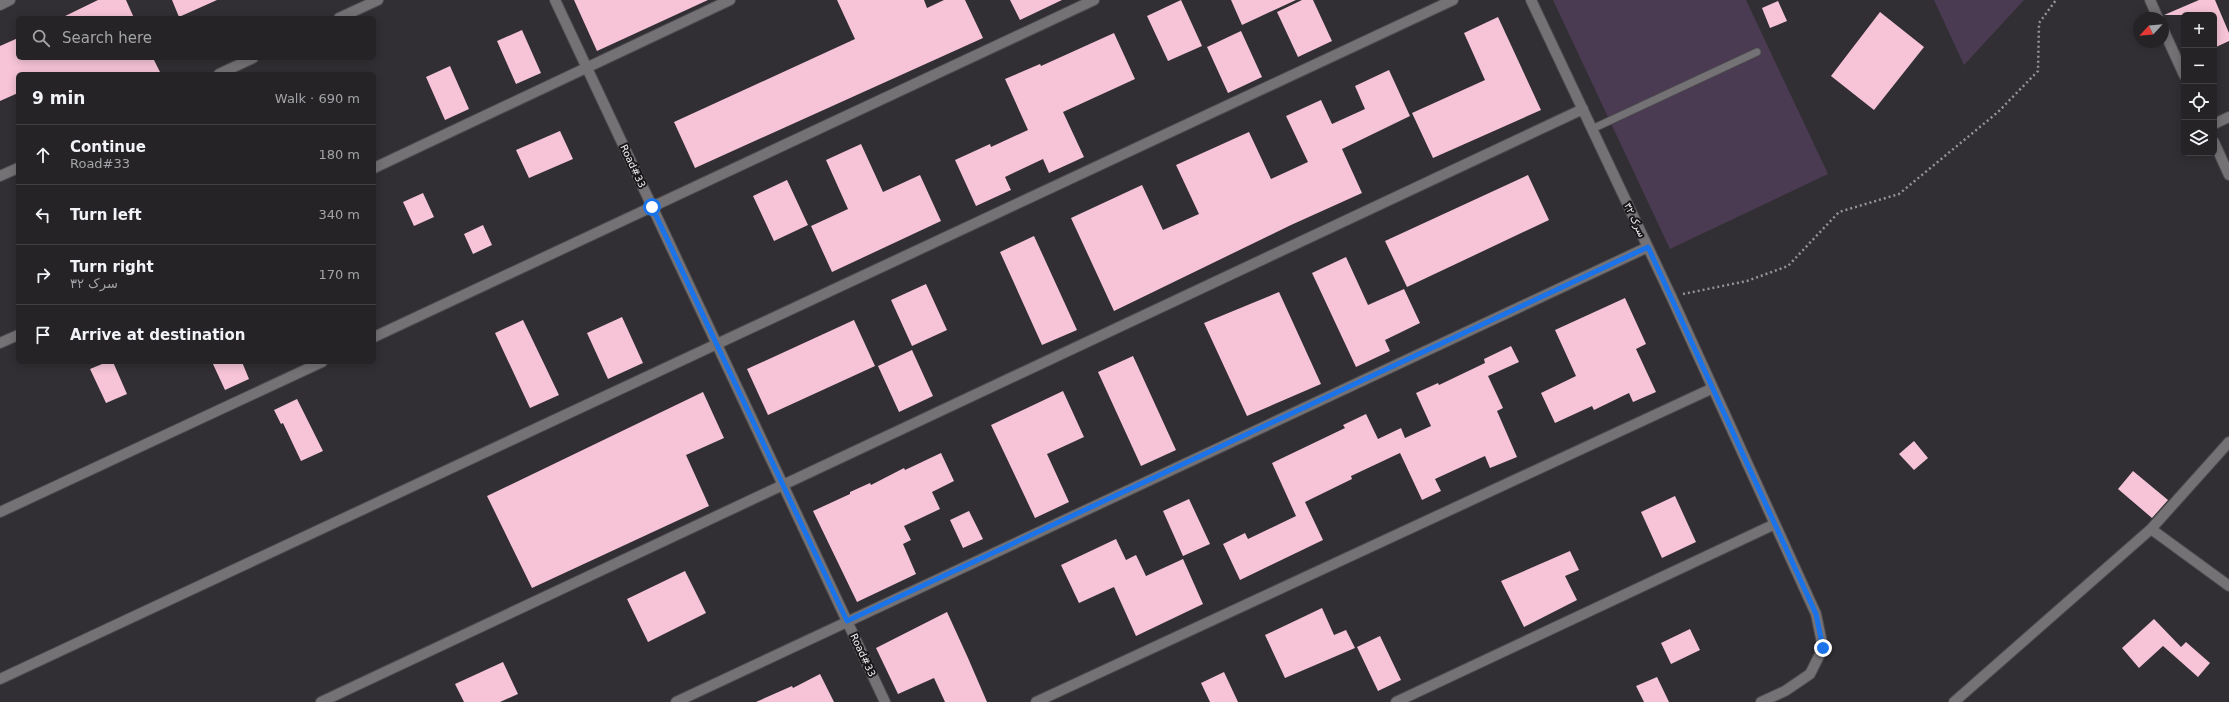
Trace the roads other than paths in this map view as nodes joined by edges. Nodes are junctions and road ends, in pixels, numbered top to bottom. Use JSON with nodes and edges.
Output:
{"nodes":[{"id":1,"x":10,"y":0,"type":"edge"},
{"id":2,"x":378,"y":0,"type":"edge"},
{"id":3,"x":555,"y":0,"type":"edge"},
{"id":4,"x":730,"y":0,"type":"edge"},
{"id":5,"x":1094,"y":0,"type":"edge"},
{"id":6,"x":1453,"y":0,"type":"edge"},
{"id":7,"x":1531,"y":0,"type":"edge"},
{"id":8,"x":2150,"y":0,"type":"edge"},
{"id":9,"x":0,"y":5,"type":"edge"},
{"id":10,"x":2155,"y":12,"type":"edge"},
{"id":11,"x":343,"y":16,"type":"edge"},
{"id":12,"x":2169,"y":42,"type":"edge"},
{"id":13,"x":1757,"y":52,"type":"dead end"},
{"id":14,"x":249,"y":60,"type":"edge"},
{"id":15,"x":587,"y":68,"type":"junction"},
{"id":16,"x":2181,"y":68,"type":"edge"},
{"id":17,"x":223,"y":72,"type":"edge"},
{"id":18,"x":1583,"y":109,"type":"junction"},
{"id":19,"x":2229,"y":117,"type":"edge"},
{"id":20,"x":2217,"y":123,"type":"edge"},
{"id":21,"x":1592,"y":129,"type":"junction"},
{"id":22,"x":2217,"y":149,"type":"edge"},
{"id":23,"x":376,"y":167,"type":"edge"},
{"id":24,"x":16,"y":169,"type":"edge"},
{"id":25,"x":2229,"y":175,"type":"edge"},
{"id":26,"x":0,"y":176,"type":"edge"},
{"id":27,"x":652,"y":207,"type":"junction"},
{"id":28,"x":1648,"y":247,"type":"junction"},
{"id":29,"x":16,"y":336,"type":"edge"},
{"id":30,"x":376,"y":337,"type":"edge"},
{"id":31,"x":0,"y":343,"type":"edge"},
{"id":32,"x":718,"y":345,"type":"junction"},
{"id":33,"x":318,"y":364,"type":"edge"},
{"id":34,"x":1713,"y":388,"type":"junction"},
{"id":35,"x":2229,"y":442,"type":"edge"},
{"id":36,"x":784,"y":486,"type":"junction"},
{"id":37,"x":0,"y":512,"type":"edge"},
{"id":38,"x":1775,"y":524,"type":"junction"},
{"id":39,"x":2151,"y":529,"type":"junction"},
{"id":40,"x":2229,"y":586,"type":"edge"},
{"id":41,"x":847,"y":621,"type":"junction"},
{"id":42,"x":0,"y":679,"type":"edge"},
{"id":43,"x":321,"y":702,"type":"edge"},
{"id":44,"x":676,"y":702,"type":"edge"},
{"id":45,"x":886,"y":702,"type":"edge"},
{"id":46,"x":1036,"y":702,"type":"edge"},
{"id":47,"x":1396,"y":702,"type":"edge"},
{"id":48,"x":1761,"y":702,"type":"edge"},
{"id":49,"x":1954,"y":702,"type":"edge"}],
"edges":[{"from":1,"to":9,"type":"street"},
{"from":2,"to":11,"type":"street"},
{"from":3,"to":15,"type":"street","name":"Road#33"},
{"from":4,"to":15,"type":"street"},
{"from":5,"to":27,"type":"street"},
{"from":6,"to":32,"type":"street"},
{"from":7,"to":18,"type":"street","name":"سرک ۳۲"},
{"from":8,"to":10,"type":"street"},
{"from":12,"to":16,"type":"street"},
{"from":13,"to":21,"type":"lane"},
{"from":14,"to":17,"type":"street"},
{"from":15,"to":23,"type":"street"},
{"from":15,"to":27,"type":"street","name":"Road#33"},
{"from":18,"to":21,"type":"street","name":"سرک ۳۲"},
{"from":18,"to":36,"type":"street"},
{"from":19,"to":20,"type":"street"},
{"from":21,"to":28,"type":"street","name":"سرک ۳۲"},
{"from":22,"to":25,"type":"street"},
{"from":24,"to":26,"type":"street"},
{"from":27,"to":30,"type":"street"},
{"from":27,"to":32,"type":"street","name":"Road#33"},
{"from":28,"to":34,"type":"street","name":"سرک ۳۲"},
{"from":28,"to":41,"type":"street"},
{"from":29,"to":31,"type":"street"},
{"from":32,"to":36,"type":"street","name":"Road#33"},
{"from":32,"to":42,"type":"street"},
{"from":33,"to":37,"type":"street"},
{"from":34,"to":38,"type":"street","name":"سرک ۳۲"},
{"from":34,"to":46,"type":"street"},
{"from":35,"to":39,"type":"street"},
{"from":36,"to":41,"type":"street","name":"Road#33"},
{"from":36,"to":43,"type":"street"},
{"from":38,"to":47,"type":"street"},
{"from":38,"to":48,"type":"street","name":"سرک ۳۲"},
{"from":39,"to":40,"type":"street"},
{"from":39,"to":49,"type":"street"},
{"from":41,"to":44,"type":"street"},
{"from":41,"to":45,"type":"street","name":"Road#33"}]}
